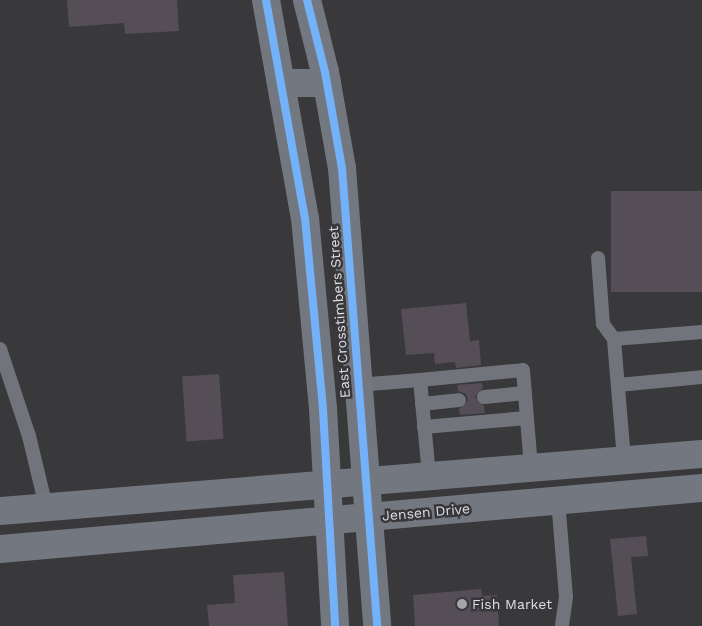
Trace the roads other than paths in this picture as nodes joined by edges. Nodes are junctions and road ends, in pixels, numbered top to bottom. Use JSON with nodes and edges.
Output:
{"nodes":[{"id":1,"x":266,"y":0,"type":"edge"},
{"id":2,"x":307,"y":0,"type":"edge"},
{"id":3,"x":282,"y":83,"type":"junction"},
{"id":4,"x":328,"y":83,"type":"junction"},
{"id":5,"x":598,"y":258,"type":"dead end"},
{"id":6,"x":702,"y":332,"type":"edge"},
{"id":7,"x":614,"y":339,"type":"junction"},
{"id":8,"x":0,"y":349,"type":"edge"},
{"id":9,"x":702,"y":377,"type":"edge"},
{"id":10,"x":420,"y":380,"type":"junction"},
{"id":11,"x":357,"y":385,"type":"junction"},
{"id":12,"x":618,"y":385,"type":"junction"},
{"id":13,"x":525,"y":393,"type":"junction"},
{"id":14,"x":484,"y":397,"type":"dead end"},
{"id":15,"x":458,"y":400,"type":"dead end"},
{"id":16,"x":422,"y":404,"type":"junction"},
{"id":17,"x":527,"y":418,"type":"junction"},
{"id":18,"x":424,"y":427,"type":"junction"},
{"id":19,"x":702,"y":454,"type":"edge"},
{"id":20,"x":624,"y":459,"type":"junction"},
{"id":21,"x":531,"y":467,"type":"junction"},
{"id":22,"x":429,"y":476,"type":"junction"},
{"id":23,"x":366,"y":481,"type":"junction"},
{"id":24,"x":326,"y":484,"type":"junction"},
{"id":25,"x":702,"y":488,"type":"edge"},
{"id":26,"x":558,"y":500,"type":"junction"},
{"id":27,"x":46,"y":507,"type":"junction"},
{"id":28,"x":0,"y":511,"type":"edge"},
{"id":29,"x":369,"y":518,"type":"junction"},
{"id":30,"x":327,"y":520,"type":"junction"},
{"id":31,"x":0,"y":549,"type":"edge"},
{"id":32,"x":336,"y":626,"type":"edge"},
{"id":33,"x":377,"y":626,"type":"edge"},
{"id":34,"x":562,"y":626,"type":"edge"}],
"edges":[{"from":1,"to":3,"type":"main road","name":"East Crosstimbers Street"},
{"from":2,"to":4,"type":"main road","name":"East Crosstimbers Street"},
{"from":3,"to":4,"type":"main road"},
{"from":3,"to":24,"type":"main road","name":"East Crosstimbers Street"},
{"from":4,"to":11,"type":"main road","name":"East Crosstimbers Street"},
{"from":5,"to":7,"type":"lane"},
{"from":6,"to":7,"type":"lane"},
{"from":7,"to":12,"type":"lane"},
{"from":8,"to":27,"type":"lane"},
{"from":9,"to":12,"type":"lane"},
{"from":10,"to":11,"type":"lane"},
{"from":10,"to":13,"type":"lane"},
{"from":10,"to":16,"type":"lane"},
{"from":11,"to":23,"type":"main road","name":"East Crosstimbers Street"},
{"from":12,"to":20,"type":"lane"},
{"from":13,"to":14,"type":"lane"},
{"from":13,"to":17,"type":"lane"},
{"from":15,"to":16,"type":"lane"},
{"from":16,"to":18,"type":"lane"},
{"from":17,"to":18,"type":"lane"},
{"from":17,"to":21,"type":"lane"},
{"from":18,"to":22,"type":"lane"},
{"from":19,"to":20,"type":"main road"},
{"from":20,"to":21,"type":"main road"},
{"from":21,"to":22,"type":"main road"},
{"from":22,"to":23,"type":"main road"},
{"from":23,"to":24,"type":"main road"},
{"from":23,"to":29,"type":"main road","name":"East Crosstimbers Street"},
{"from":24,"to":27,"type":"main road"},
{"from":24,"to":30,"type":"main road","name":"East Crosstimbers Street"},
{"from":25,"to":26,"type":"main road","name":"Jensen Drive"},
{"from":26,"to":29,"type":"main road","name":"Jensen Drive"},
{"from":26,"to":34,"type":"lane"},
{"from":27,"to":28,"type":"main road"},
{"from":29,"to":30,"type":"main road","name":"Jensen Drive"},
{"from":29,"to":33,"type":"main road","name":"East Crosstimbers Street"},
{"from":30,"to":31,"type":"main road","name":"Jensen Drive"},
{"from":30,"to":32,"type":"main road","name":"East Crosstimbers Street"}]}
